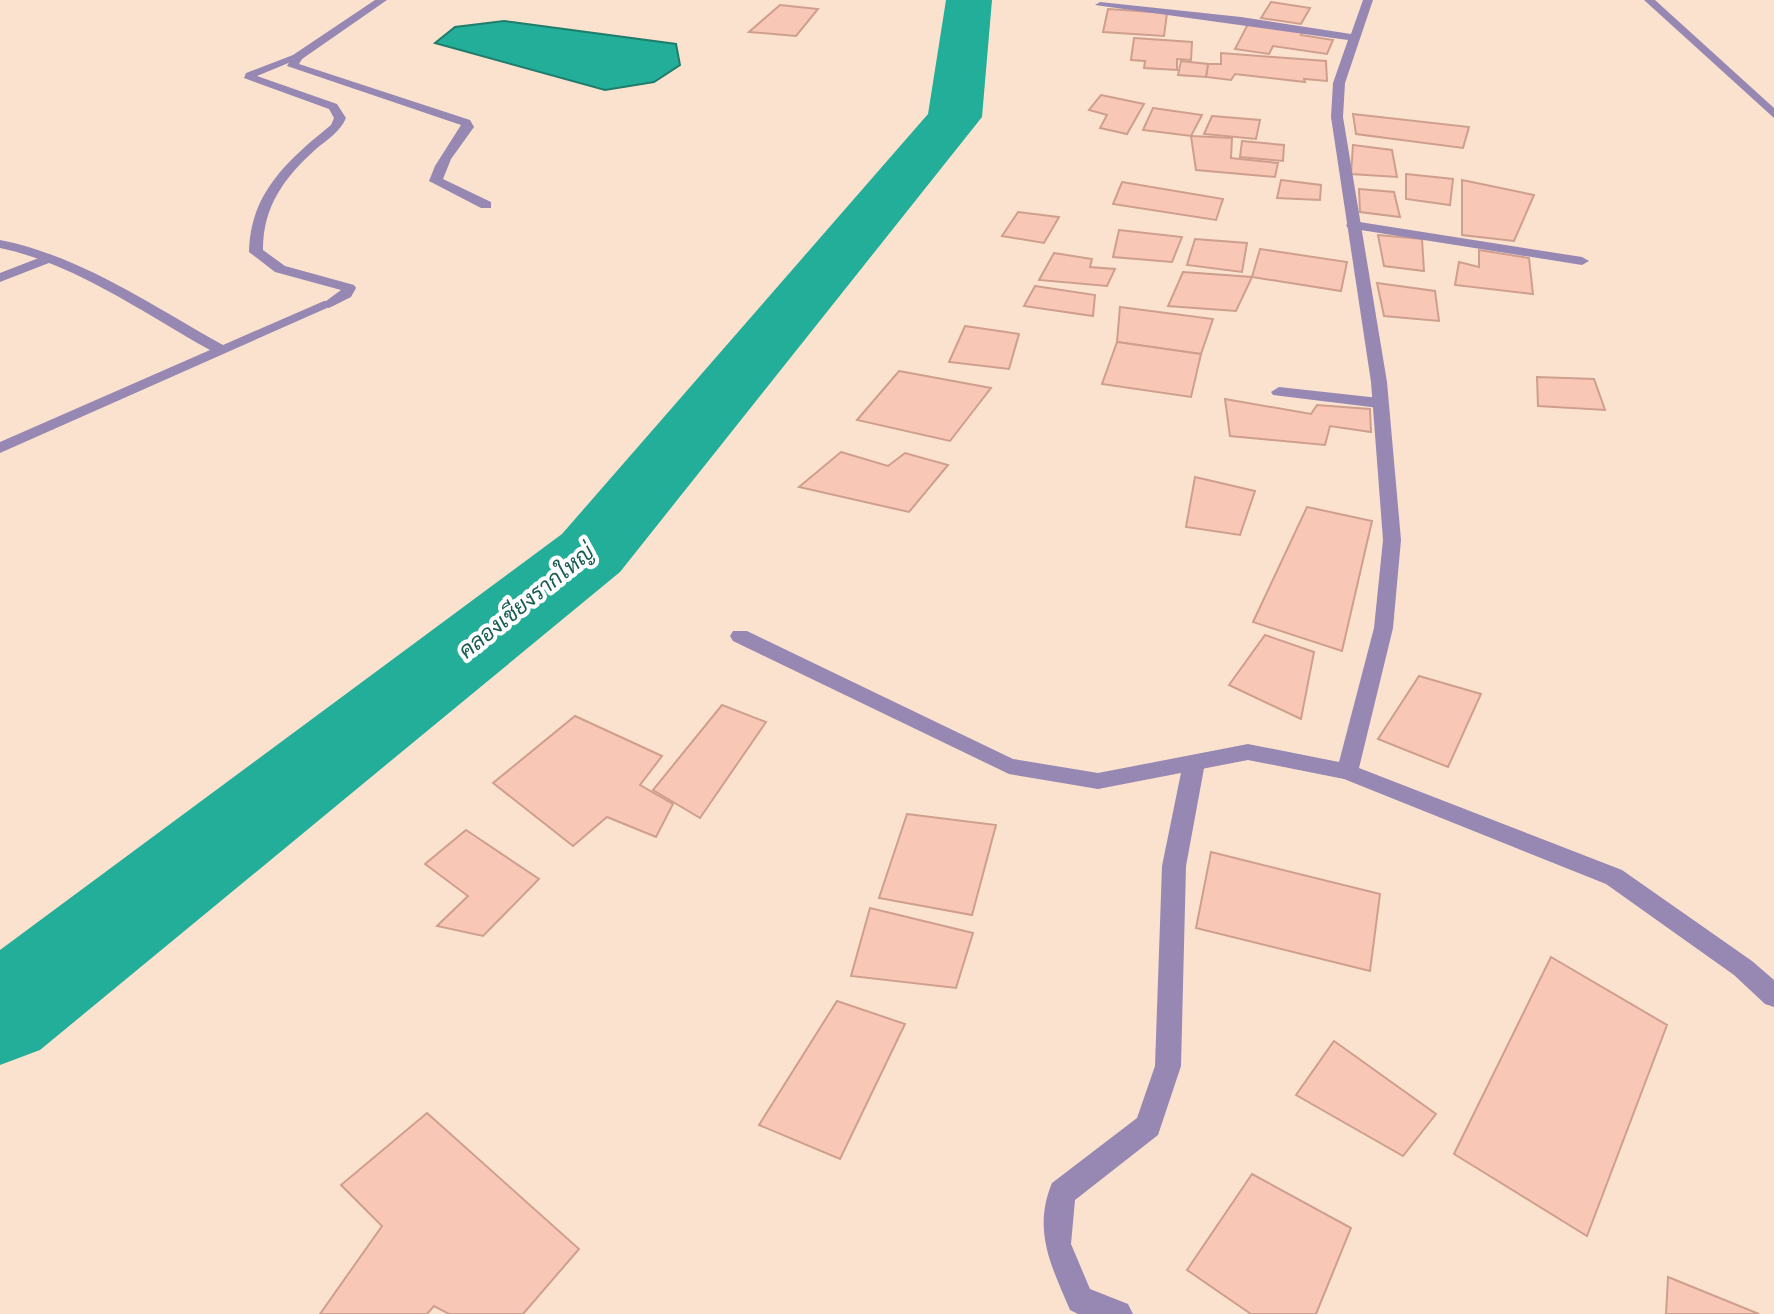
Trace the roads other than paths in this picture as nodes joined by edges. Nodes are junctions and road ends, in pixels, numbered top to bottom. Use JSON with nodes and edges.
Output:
{"nodes":[{"id":1,"x":382,"y":0,"type":"edge"},
{"id":2,"x":1368,"y":0,"type":"edge"},
{"id":3,"x":1649,"y":0,"type":"edge"},
{"id":4,"x":1100,"y":5,"type":"dead end"},
{"id":5,"x":1355,"y":38,"type":"junction"},
{"id":6,"x":297,"y":57,"type":"junction"},
{"id":7,"x":1774,"y":114,"type":"edge"},
{"id":8,"x":486,"y":205,"type":"dead end"},
{"id":9,"x":1353,"y":225,"type":"junction"},
{"id":10,"x":0,"y":244,"type":"edge"},
{"id":11,"x":49,"y":258,"type":"junction"},
{"id":12,"x":1582,"y":261,"type":"dead end"},
{"id":13,"x":0,"y":278,"type":"edge"},
{"id":14,"x":222,"y":351,"type":"junction"},
{"id":15,"x":1279,"y":392,"type":"dead end"},
{"id":16,"x":1379,"y":403,"type":"junction"},
{"id":17,"x":0,"y":448,"type":"edge"},
{"id":18,"x":740,"y":636,"type":"dead end"},
{"id":19,"x":1194,"y":763,"type":"junction"},
{"id":20,"x":1347,"y":772,"type":"junction"},
{"id":21,"x":1774,"y":996,"type":"edge"},
{"id":22,"x":1118,"y":1314,"type":"edge"}],
"edges":[{"from":1,"to":6,"type":"street"},
{"from":2,"to":5,"type":"street"},
{"from":3,"to":7,"type":"street"},
{"from":4,"to":5,"type":"street"},
{"from":5,"to":9,"type":"street"},
{"from":6,"to":8,"type":"street"},
{"from":6,"to":14,"type":"street"},
{"from":9,"to":12,"type":"street"},
{"from":9,"to":16,"type":"street"},
{"from":10,"to":11,"type":"street"},
{"from":11,"to":13,"type":"street"},
{"from":11,"to":14,"type":"street"},
{"from":14,"to":17,"type":"street"},
{"from":15,"to":16,"type":"street"},
{"from":16,"to":20,"type":"street"},
{"from":18,"to":19,"type":"street"},
{"from":19,"to":20,"type":"street"},
{"from":19,"to":22,"type":"street"},
{"from":20,"to":21,"type":"street"}]}
